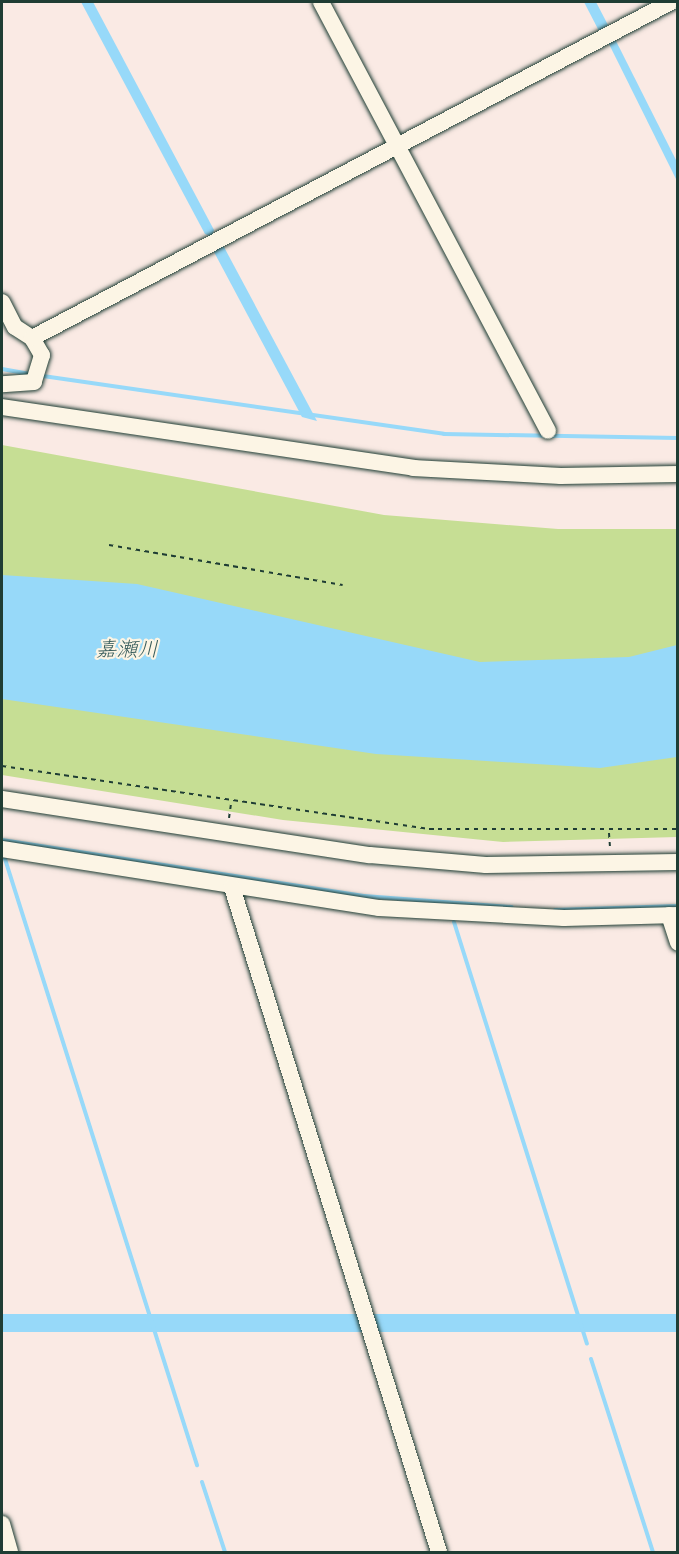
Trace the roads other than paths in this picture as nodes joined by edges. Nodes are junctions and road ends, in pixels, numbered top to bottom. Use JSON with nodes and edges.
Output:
{"nodes":[{"id":1,"x":321,"y":2,"type":"edge"},
{"id":2,"x":671,"y":2,"type":"edge"},
{"id":3,"x":397,"y":146,"type":"junction"},
{"id":4,"x":2,"y":302,"type":"edge"},
{"id":5,"x":32,"y":338,"type":"junction"},
{"id":6,"x":2,"y":384,"type":"edge"},
{"id":7,"x":2,"y":407,"type":"edge"},
{"id":8,"x":548,"y":431,"type":"dead end"},
{"id":9,"x":678,"y":474,"type":"edge"},
{"id":10,"x":2,"y":799,"type":"edge"},
{"id":11,"x":2,"y":849,"type":"edge"},
{"id":12,"x":678,"y":862,"type":"edge"},
{"id":13,"x":232,"y":887,"type":"junction"},
{"id":14,"x":673,"y":915,"type":"edge"},
{"id":15,"x":678,"y":943,"type":"edge"},
{"id":16,"x":2,"y":1524,"type":"edge"},
{"id":17,"x":10,"y":1551,"type":"edge"},
{"id":18,"x":439,"y":1552,"type":"edge"}],
"edges":[{"from":1,"to":3,"type":"street"},
{"from":2,"to":3,"type":"street"},
{"from":3,"to":5,"type":"street"},
{"from":3,"to":8,"type":"street"},
{"from":4,"to":5,"type":"street"},
{"from":5,"to":6,"type":"street"},
{"from":7,"to":9,"type":"street"},
{"from":10,"to":12,"type":"street"},
{"from":11,"to":13,"type":"street"},
{"from":13,"to":14,"type":"street"},
{"from":13,"to":18,"type":"street"},
{"from":14,"to":15,"type":"street"},
{"from":16,"to":17,"type":"street"}]}
